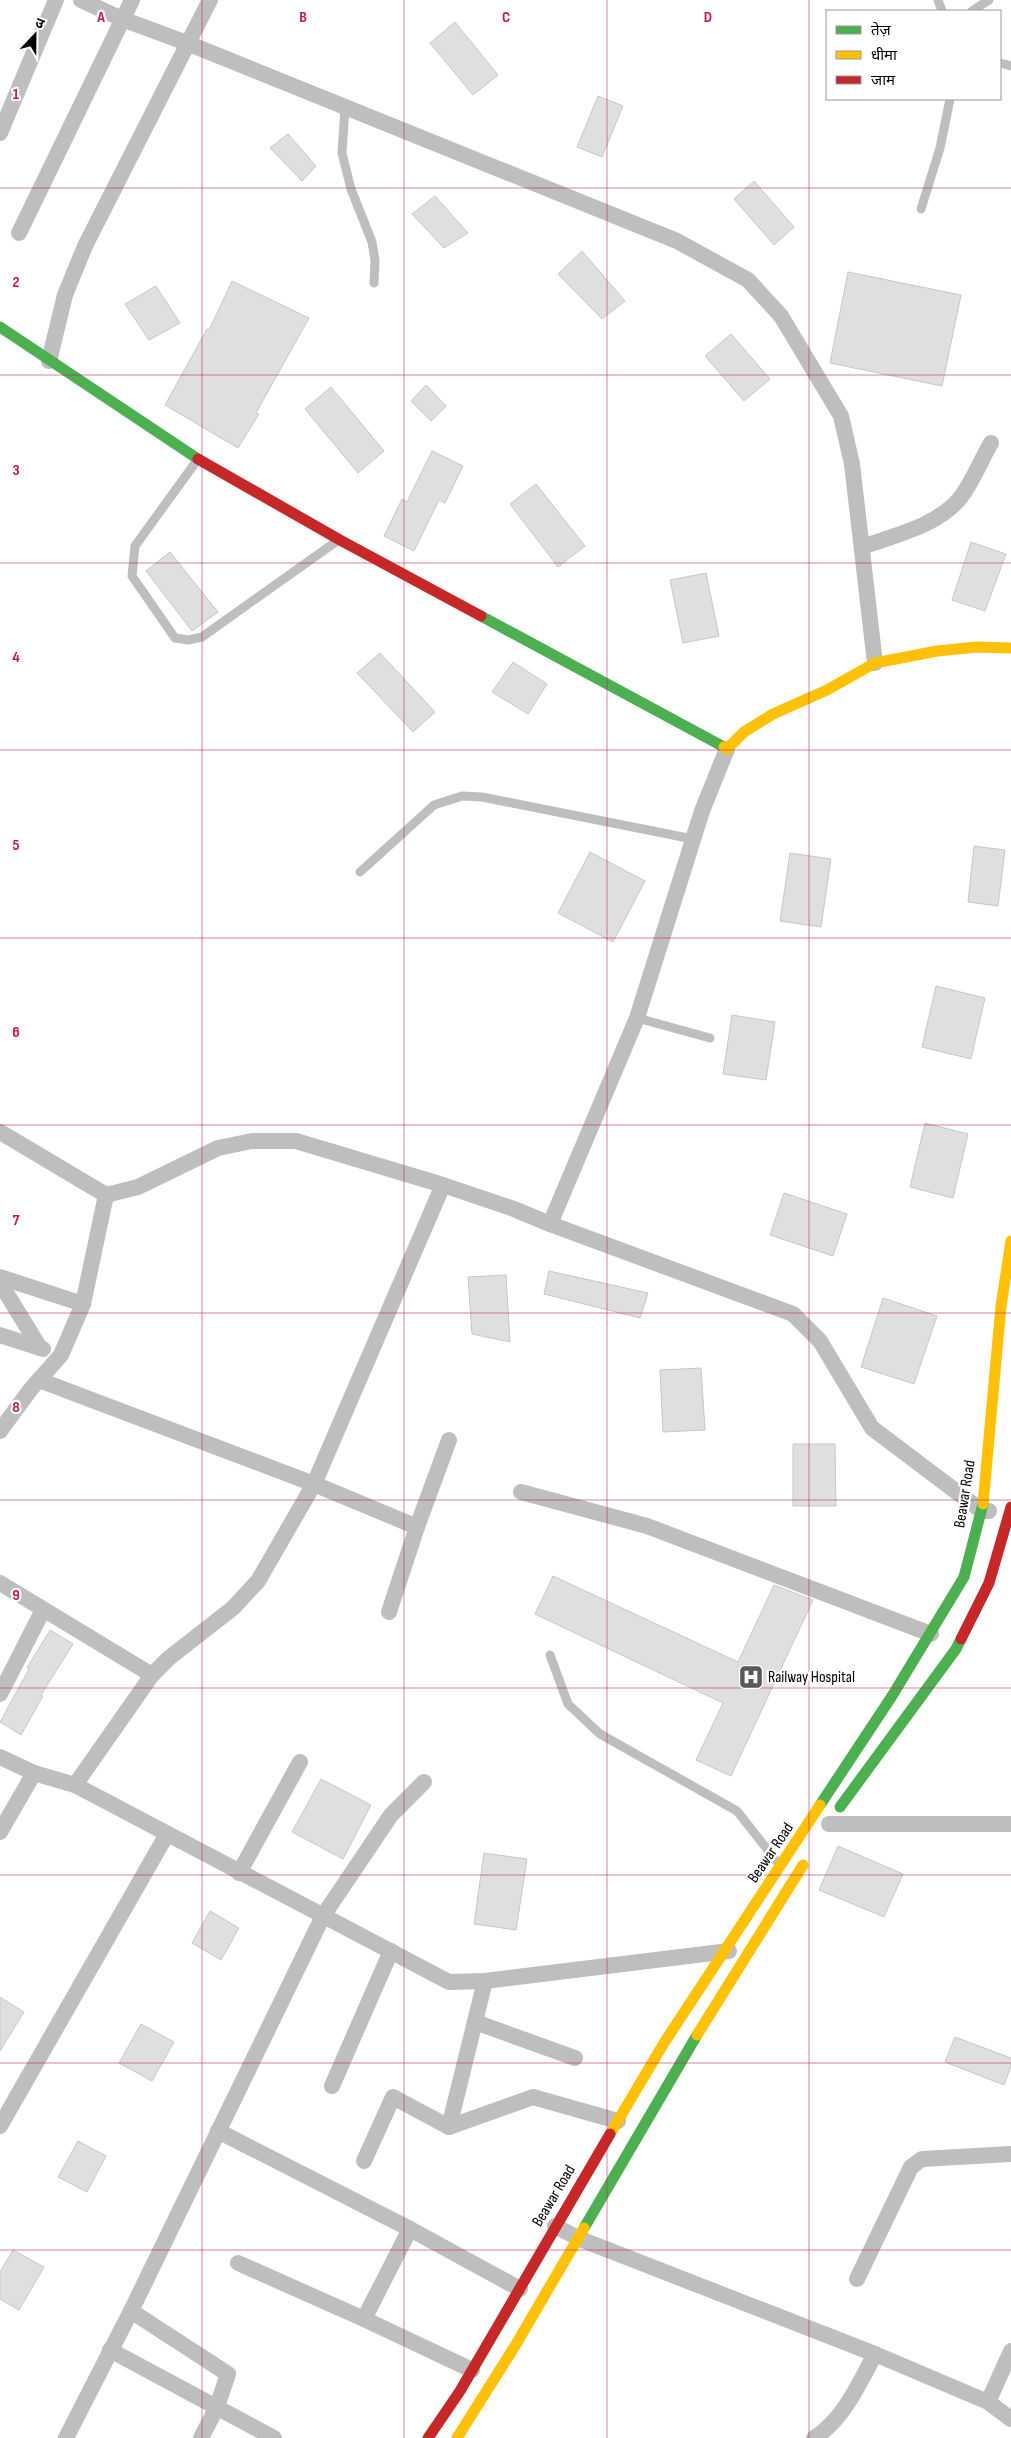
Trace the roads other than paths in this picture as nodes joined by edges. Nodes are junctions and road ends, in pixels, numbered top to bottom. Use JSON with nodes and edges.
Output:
{"nodes":[{"id":1,"x":56,"y":0,"type":"edge"},
{"id":2,"x":81,"y":0,"type":"edge"},
{"id":3,"x":132,"y":0,"type":"edge"},
{"id":4,"x":210,"y":0,"type":"edge"},
{"id":5,"x":989,"y":0,"type":"edge"},
{"id":6,"x":974,"y":10,"type":"edge"},
{"id":7,"x":122,"y":18,"type":"junction"},
{"id":8,"x":187,"y":42,"type":"junction"},
{"id":9,"x":950,"y":100,"type":"edge"},
{"id":10,"x":345,"y":107,"type":"junction"},
{"id":11,"x":0,"y":134,"type":"edge"},
{"id":12,"x":921,"y":209,"type":"dead end"},
{"id":13,"x":19,"y":233,"type":"dead end"},
{"id":14,"x":374,"y":283,"type":"dead end"},
{"id":15,"x":0,"y":327,"type":"edge"},
{"id":16,"x":49,"y":360,"type":"junction"},
{"id":17,"x":991,"y":443,"type":"dead end"},
{"id":18,"x":198,"y":459,"type":"junction"},
{"id":19,"x":340,"y":540,"type":"junction"},
{"id":20,"x":862,"y":547,"type":"junction"},
{"id":21,"x":1011,"y":648,"type":"edge"},
{"id":22,"x":876,"y":663,"type":"junction"},
{"id":23,"x":727,"y":749,"type":"junction"},
{"id":24,"x":694,"y":835,"type":"junction"},
{"id":25,"x":360,"y":872,"type":"dead end"},
{"id":26,"x":637,"y":1018,"type":"junction"},
{"id":27,"x":710,"y":1038,"type":"dead end"},
{"id":28,"x":0,"y":1132,"type":"edge"},
{"id":29,"x":443,"y":1185,"type":"junction"},
{"id":30,"x":106,"y":1195,"type":"junction"},
{"id":31,"x":550,"y":1224,"type":"junction"},
{"id":32,"x":1011,"y":1241,"type":"edge"},
{"id":33,"x":0,"y":1278,"type":"edge"},
{"id":34,"x":0,"y":1283,"type":"edge"},
{"id":35,"x":83,"y":1304,"type":"junction"},
{"id":36,"x":0,"y":1335,"type":"edge"},
{"id":37,"x":40,"y":1348,"type":"junction"},
{"id":38,"x":61,"y":1355,"type":"junction"},
{"id":39,"x":35,"y":1385,"type":"junction"},
{"id":40,"x":4,"y":1425,"type":"edge"},
{"id":41,"x":449,"y":1440,"type":"dead end"},
{"id":42,"x":314,"y":1484,"type":"junction"},
{"id":43,"x":521,"y":1492,"type":"dead end"},
{"id":44,"x":1011,"y":1508,"type":"edge"},
{"id":45,"x":982,"y":1511,"type":"junction"},
{"id":46,"x":1011,"y":1514,"type":"edge"},
{"id":47,"x":417,"y":1527,"type":"junction"},
{"id":48,"x":0,"y":1583,"type":"edge"},
{"id":49,"x":43,"y":1610,"type":"junction"},
{"id":50,"x":389,"y":1612,"type":"dead end"},
{"id":51,"x":931,"y":1634,"type":"junction"},
{"id":52,"x":550,"y":1655,"type":"dead end"},
{"id":53,"x":152,"y":1675,"type":"junction"},
{"id":54,"x":0,"y":1694,"type":"edge"},
{"id":55,"x":0,"y":1757,"type":"edge"},
{"id":56,"x":300,"y":1762,"type":"dead end"},
{"id":57,"x":34,"y":1772,"type":"junction"},
{"id":58,"x":424,"y":1782,"type":"dead end"},
{"id":59,"x":75,"y":1785,"type":"junction"},
{"id":60,"x":826,"y":1822,"type":"junction"},
{"id":61,"x":1011,"y":1824,"type":"edge"},
{"id":62,"x":0,"y":1832,"type":"edge"},
{"id":63,"x":167,"y":1834,"type":"junction"},
{"id":64,"x":808,"y":1857,"type":"dead end"},
{"id":65,"x":781,"y":1867,"type":"junction"},
{"id":66,"x":239,"y":1873,"type":"junction"},
{"id":67,"x":793,"y":1881,"type":"junction"},
{"id":68,"x":324,"y":1916,"type":"junction"},
{"id":69,"x":725,"y":1950,"type":"junction"},
{"id":70,"x":391,"y":1951,"type":"junction"},
{"id":71,"x":746,"y":1956,"type":"junction"},
{"id":72,"x":485,"y":1981,"type":"junction"},
{"id":73,"x":475,"y":2022,"type":"junction"},
{"id":74,"x":575,"y":2058,"type":"dead end"},
{"id":75,"x":332,"y":2086,"type":"dead end"},
{"id":76,"x":618,"y":2121,"type":"junction"},
{"id":77,"x":0,"y":2126,"type":"edge"},
{"id":78,"x":449,"y":2127,"type":"junction"},
{"id":79,"x":218,"y":2131,"type":"junction"},
{"id":80,"x":1011,"y":2154,"type":"edge"},
{"id":81,"x":364,"y":2161,"type":"dead end"},
{"id":82,"x":555,"y":2226,"type":"junction"},
{"id":83,"x":410,"y":2229,"type":"junction"},
{"id":84,"x":580,"y":2239,"type":"junction"},
{"id":85,"x":238,"y":2263,"type":"dead end"},
{"id":86,"x":857,"y":2279,"type":"dead end"},
{"id":87,"x":520,"y":2289,"type":"junction"},
{"id":88,"x":131,"y":2311,"type":"junction"},
{"id":89,"x":364,"y":2319,"type":"junction"},
{"id":90,"x":110,"y":2350,"type":"junction"},
{"id":91,"x":1011,"y":2350,"type":"edge"},
{"id":92,"x":875,"y":2354,"type":"junction"},
{"id":93,"x":472,"y":2370,"type":"junction"},
{"id":94,"x":988,"y":2402,"type":"junction"},
{"id":95,"x":217,"y":2407,"type":"junction"},
{"id":96,"x":1011,"y":2419,"type":"edge"},
{"id":97,"x":66,"y":2438,"type":"edge"},
{"id":98,"x":201,"y":2438,"type":"edge"},
{"id":99,"x":274,"y":2438,"type":"edge"},
{"id":100,"x":428,"y":2438,"type":"edge"},
{"id":101,"x":457,"y":2438,"type":"edge"},
{"id":102,"x":814,"y":2438,"type":"edge"}],
"edges":[{"from":1,"to":11,"type":"street"},
{"from":2,"to":7,"type":"street"},
{"from":3,"to":7,"type":"street"},
{"from":4,"to":8,"type":"street"},
{"from":5,"to":6,"type":"lane"},
{"from":7,"to":8,"type":"street"},
{"from":7,"to":13,"type":"street"},
{"from":8,"to":10,"type":"street"},
{"from":8,"to":16,"type":"street"},
{"from":9,"to":12,"type":"lane"},
{"from":10,"to":14,"type":"lane"},
{"from":10,"to":20,"type":"street"},
{"from":15,"to":16,"type":"main road"},
{"from":16,"to":18,"type":"main road"},
{"from":17,"to":20,"type":"street"},
{"from":18,"to":19,"type":"main road"},
{"from":18,"to":19,"type":"lane"},
{"from":19,"to":23,"type":"main road"},
{"from":20,"to":22,"type":"street"},
{"from":21,"to":22,"type":"main road"},
{"from":22,"to":23,"type":"main road"},
{"from":23,"to":24,"type":"street"},
{"from":24,"to":25,"type":"lane"},
{"from":24,"to":26,"type":"street"},
{"from":26,"to":27,"type":"lane"},
{"from":26,"to":31,"type":"street"},
{"from":28,"to":30,"type":"street"},
{"from":29,"to":30,"type":"street"},
{"from":29,"to":31,"type":"street"},
{"from":29,"to":42,"type":"street"},
{"from":30,"to":35,"type":"street"},
{"from":31,"to":45,"type":"street"},
{"from":32,"to":45,"type":"main road","name":"Beawar Road"},
{"from":33,"to":35,"type":"street"},
{"from":34,"to":37,"type":"street"},
{"from":35,"to":38,"type":"street"},
{"from":36,"to":37,"type":"street"},
{"from":37,"to":38,"type":"street"},
{"from":38,"to":39,"type":"street"},
{"from":39,"to":40,"type":"street"},
{"from":39,"to":42,"type":"street"},
{"from":41,"to":47,"type":"street"},
{"from":42,"to":47,"type":"street"},
{"from":42,"to":53,"type":"street"},
{"from":43,"to":51,"type":"street"},
{"from":44,"to":46,"type":"main road","name":"Beawar Road"},
{"from":45,"to":46,"type":"street"},
{"from":45,"to":51,"type":"main road","name":"Beawar Road"},
{"from":46,"to":60,"type":"main road","name":"Beawar Road"},
{"from":47,"to":50,"type":"street"},
{"from":48,"to":49,"type":"street"},
{"from":49,"to":53,"type":"street"},
{"from":49,"to":54,"type":"street"},
{"from":51,"to":60,"type":"main road","name":"Beawar Road"},
{"from":52,"to":65,"type":"lane"},
{"from":53,"to":59,"type":"street"},
{"from":55,"to":57,"type":"street"},
{"from":56,"to":66,"type":"street"},
{"from":57,"to":59,"type":"street"},
{"from":57,"to":62,"type":"street"},
{"from":58,"to":68,"type":"street"},
{"from":59,"to":63,"type":"street"},
{"from":60,"to":61,"type":"street"},
{"from":60,"to":65,"type":"main road","name":"Beawar Road"},
{"from":63,"to":66,"type":"street"},
{"from":63,"to":77,"type":"street"},
{"from":64,"to":67,"type":"main road","name":"Beawar Road"},
{"from":65,"to":67,"type":"lane"},
{"from":65,"to":69,"type":"main road","name":"Beawar Road"},
{"from":66,"to":68,"type":"street"},
{"from":67,"to":71,"type":"main road","name":"Beawar Road"},
{"from":68,"to":70,"type":"street"},
{"from":68,"to":79,"type":"street"},
{"from":69,"to":71,"type":"street"},
{"from":69,"to":72,"type":"street"},
{"from":69,"to":76,"type":"main road","name":"Beawar Road"},
{"from":70,"to":72,"type":"street"},
{"from":70,"to":75,"type":"street"},
{"from":71,"to":84,"type":"main road","name":"Beawar Road"},
{"from":72,"to":73,"type":"street"},
{"from":73,"to":74,"type":"street"},
{"from":73,"to":78,"type":"street"},
{"from":76,"to":78,"type":"street"},
{"from":76,"to":82,"type":"main road","name":"Beawar Road"},
{"from":78,"to":81,"type":"street"},
{"from":79,"to":83,"type":"street"},
{"from":79,"to":88,"type":"street"},
{"from":80,"to":86,"type":"street"},
{"from":82,"to":84,"type":"street"},
{"from":82,"to":87,"type":"main road","name":"Beawar Road"},
{"from":83,"to":87,"type":"street"},
{"from":83,"to":89,"type":"street"},
{"from":84,"to":92,"type":"street"},
{"from":84,"to":101,"type":"main road","name":"Beawar Road"},
{"from":85,"to":89,"type":"street"},
{"from":87,"to":93,"type":"main road","name":"Beawar Road"},
{"from":88,"to":90,"type":"street"},
{"from":88,"to":95,"type":"street"},
{"from":89,"to":93,"type":"street"},
{"from":90,"to":95,"type":"street"},
{"from":90,"to":97,"type":"street"},
{"from":91,"to":94,"type":"street"},
{"from":92,"to":94,"type":"street"},
{"from":92,"to":102,"type":"street"},
{"from":93,"to":100,"type":"main road","name":"Beawar Road"},
{"from":94,"to":96,"type":"street"},
{"from":95,"to":98,"type":"street"},
{"from":95,"to":99,"type":"street"}]}
